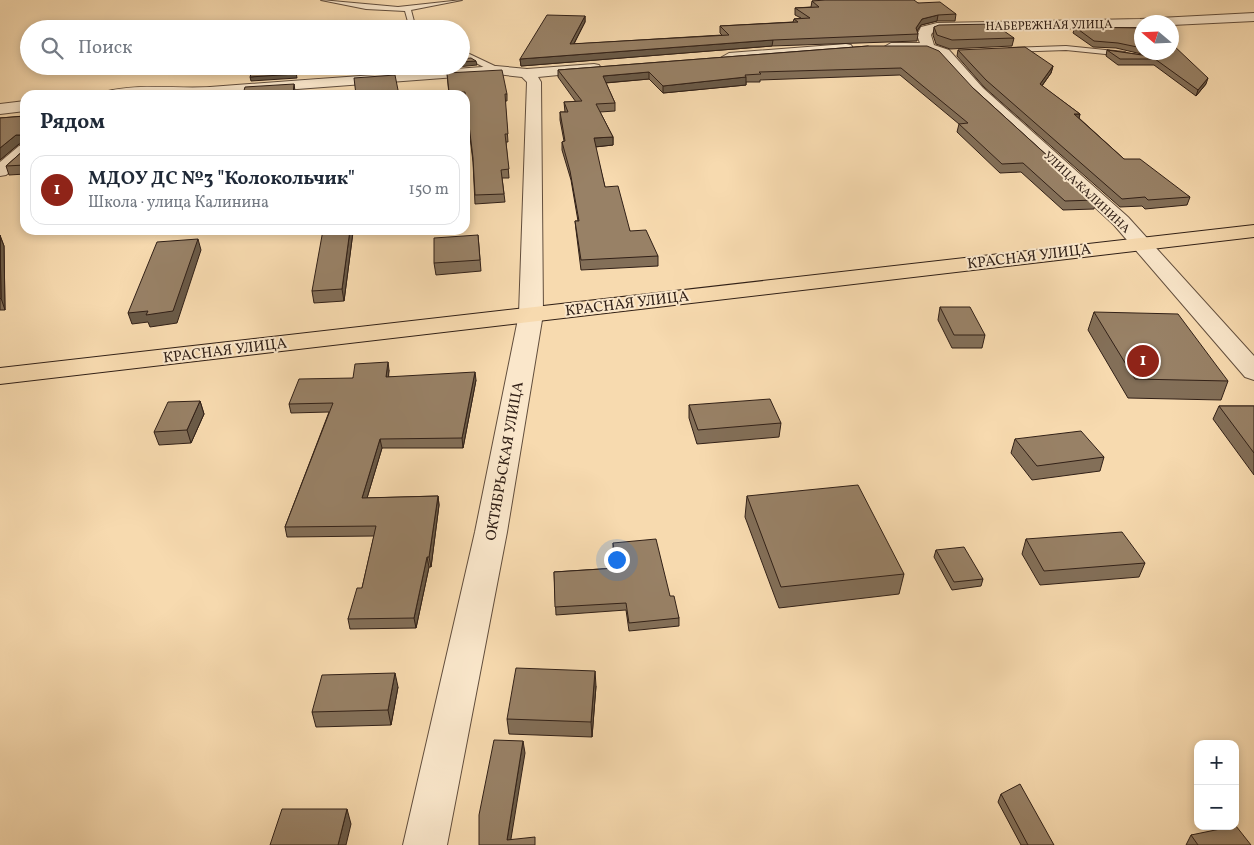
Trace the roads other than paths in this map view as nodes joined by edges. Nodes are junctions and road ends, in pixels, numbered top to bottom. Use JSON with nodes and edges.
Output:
{"nodes":[{"id":1,"x":324,"y":0,"type":"edge"},
{"id":2,"x":459,"y":0,"type":"edge"},
{"id":3,"x":408,"y":9,"type":"junction"},
{"id":4,"x":1254,"y":17,"type":"edge"},
{"id":5,"x":411,"y":20,"type":"edge"},
{"id":6,"x":1179,"y":21,"type":"edge"},
{"id":7,"x":1134,"y":23,"type":"edge"},
{"id":8,"x":858,"y":47,"type":"edge"},
{"id":9,"x":876,"y":47,"type":"edge"},
{"id":10,"x":1000,"y":50,"type":"edge"},
{"id":11,"x":942,"y":51,"type":"junction"},
{"id":12,"x":1132,"y":55,"type":"edge"},
{"id":13,"x":470,"y":57,"type":"edge"},
{"id":14,"x":719,"y":58,"type":"edge"},
{"id":15,"x":613,"y":66,"type":"edge"},
{"id":16,"x":496,"y":70,"type":"junction"},
{"id":17,"x":470,"y":72,"type":"edge"},
{"id":18,"x":527,"y":73,"type":"junction"},
{"id":19,"x":428,"y":75,"type":"edge"},
{"id":20,"x":225,"y":90,"type":"edge"},
{"id":21,"x":20,"y":107,"type":"edge"},
{"id":22,"x":0,"y":109,"type":"edge"},
{"id":23,"x":20,"y":154,"type":"edge"},
{"id":24,"x":0,"y":171,"type":"edge"},
{"id":25,"x":1254,"y":230,"type":"edge"},
{"id":26,"x":1140,"y":243,"type":"junction"},
{"id":27,"x":531,"y":314,"type":"junction"},
{"id":28,"x":1254,"y":372,"type":"edge"},
{"id":29,"x":0,"y":376,"type":"edge"},
{"id":30,"x":425,"y":845,"type":"edge"}],
"edges":[{"from":1,"to":3,"type":"lane"},
{"from":2,"to":3,"type":"lane"},
{"from":3,"to":5,"type":"lane"},
{"from":4,"to":6,"type":"street","name":"НАБЕРЕЖНАЯ УЛИЦА"},
{"from":7,"to":11,"type":"street","name":"НАБЕРЕЖНАЯ УЛИЦА"},
{"from":8,"to":14,"type":"street"},
{"from":9,"to":11,"type":"street"},
{"from":10,"to":12,"type":"lane"},
{"from":11,"to":26,"type":"street","name":"УЛИЦА КАЛИНИНА"},
{"from":13,"to":16,"type":"lane"},
{"from":15,"to":18,"type":"street"},
{"from":16,"to":17,"type":"street"},
{"from":16,"to":18,"type":"street"},
{"from":18,"to":27,"type":"street","name":"ОКТЯБРЬСКАЯ УЛИЦА"},
{"from":19,"to":20,"type":"street"},
{"from":21,"to":22,"type":"street"},
{"from":23,"to":24,"type":"street"},
{"from":25,"to":26,"type":"main road","name":"КРАСНАЯ УЛИЦА"},
{"from":26,"to":27,"type":"main road","name":"КРАСНАЯ УЛИЦА"},
{"from":26,"to":28,"type":"street","name":"УЛИЦА КАЛИНИНА"},
{"from":27,"to":29,"type":"main road","name":"КРАСНАЯ УЛИЦА"},
{"from":27,"to":30,"type":"street","name":"ОКТЯБРЬСКАЯ УЛИЦА"}]}
